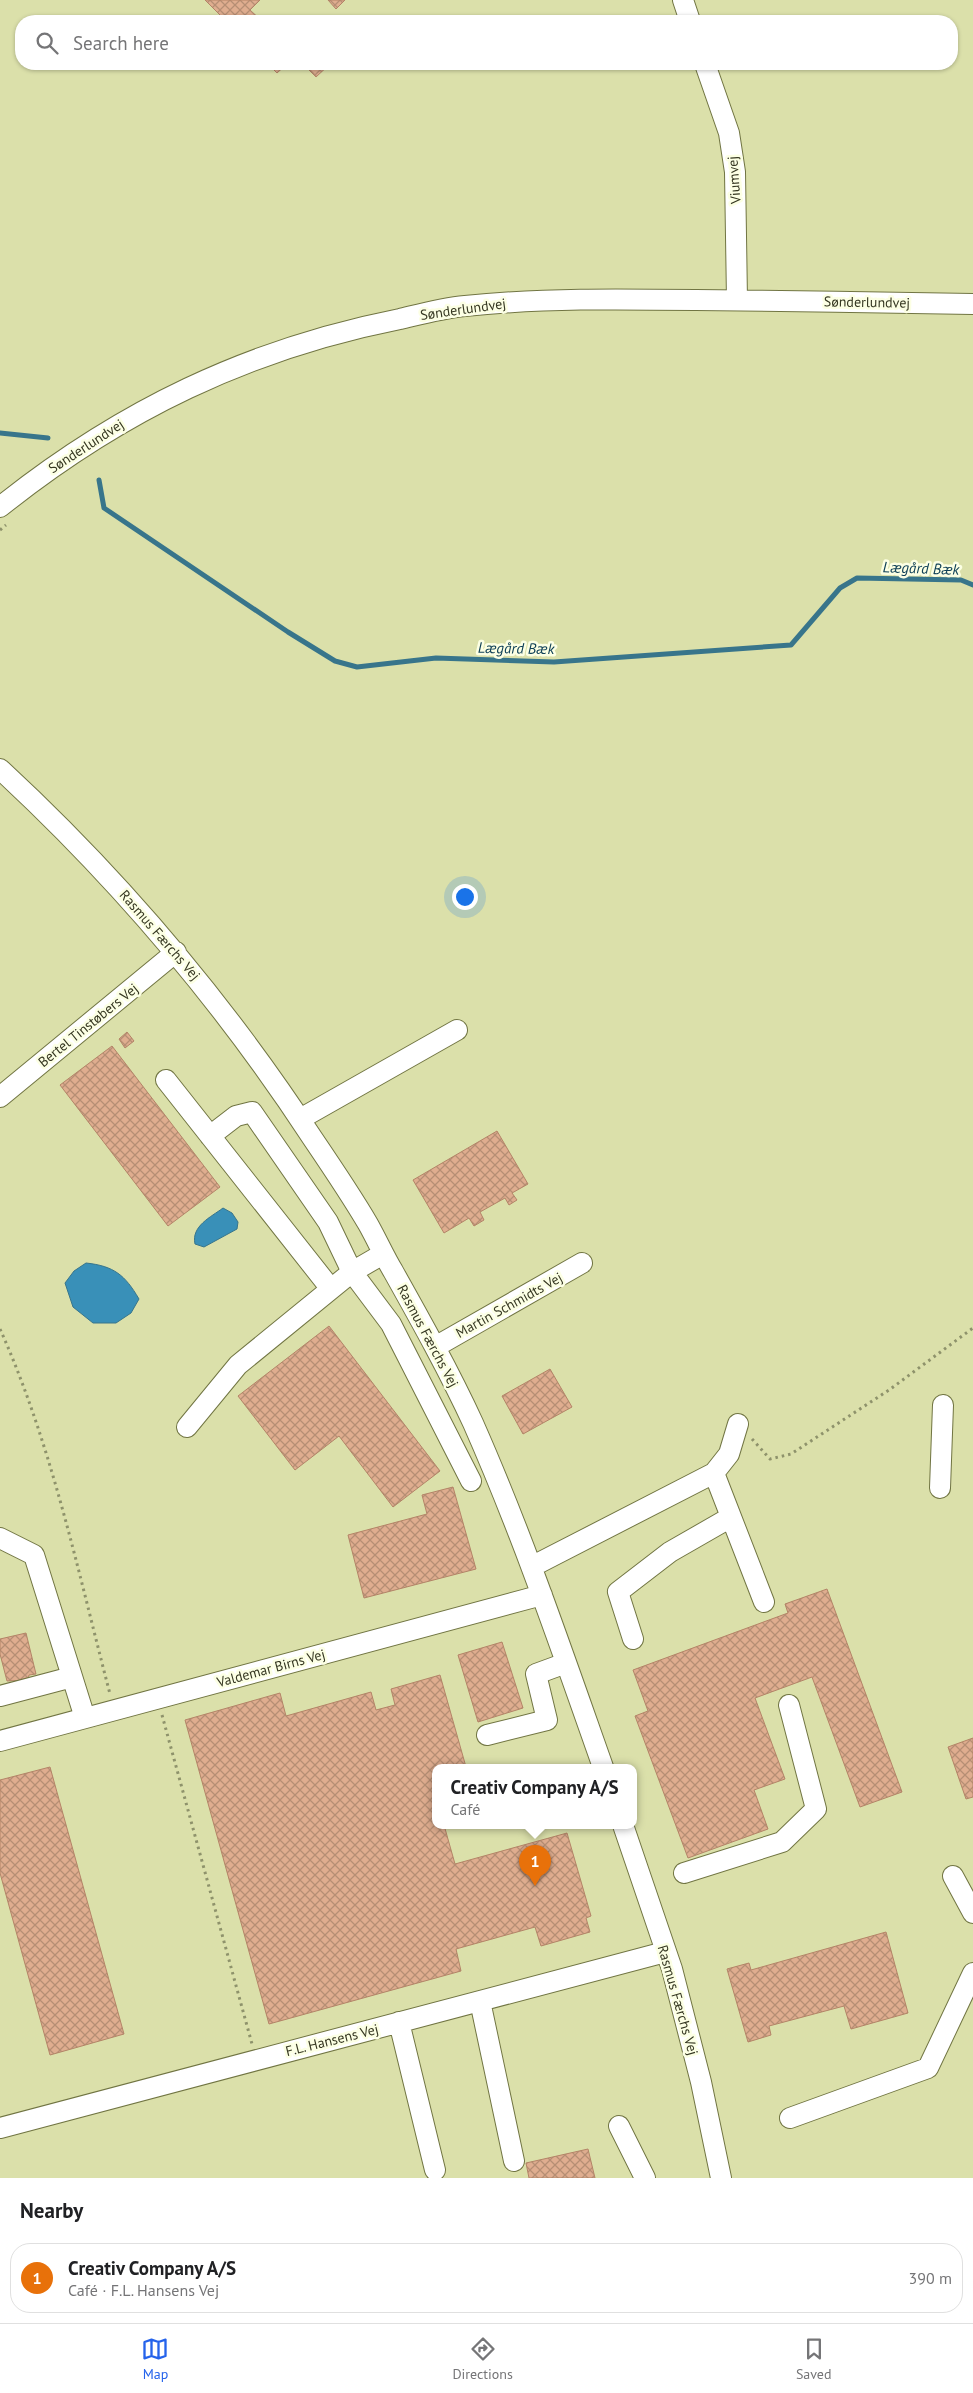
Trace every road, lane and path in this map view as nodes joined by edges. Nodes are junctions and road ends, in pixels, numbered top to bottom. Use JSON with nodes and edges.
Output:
{"nodes":[{"id":1,"x":683,"y":0,"type":"edge"},
{"id":2,"x":688,"y":15,"type":"edge"},
{"id":3,"x":707,"y":70,"type":"edge"},
{"id":4,"x":737,"y":300,"type":"junction"},
{"id":5,"x":973,"y":304,"type":"edge"},
{"id":6,"x":4,"y":516,"type":"edge"},
{"id":7,"x":0,"y":530,"type":"edge"},
{"id":8,"x":0,"y":769,"type":"edge"},
{"id":9,"x":176,"y":952,"type":"junction"},
{"id":10,"x":457,"y":1030,"type":"dead end"},
{"id":11,"x":166,"y":1080,"type":"dead end"},
{"id":12,"x":0,"y":1097,"type":"edge"},
{"id":13,"x":300,"y":1118,"type":"junction"},
{"id":14,"x":210,"y":1136,"type":"junction"},
{"id":15,"x":383,"y":1254,"type":"junction"},
{"id":16,"x":582,"y":1263,"type":"dead end"},
{"id":17,"x":352,"y":1272,"type":"junction"},
{"id":18,"x":331,"y":1289,"type":"junction"},
{"id":19,"x":973,"y":1328,"type":"edge"},
{"id":20,"x":0,"y":1329,"type":"edge"},
{"id":21,"x":435,"y":1346,"type":"junction"},
{"id":22,"x":943,"y":1405,"type":"dead end"},
{"id":23,"x":738,"y":1424,"type":"joint"},
{"id":24,"x":187,"y":1427,"type":"dead end"},
{"id":25,"x":714,"y":1473,"type":"junction"},
{"id":26,"x":471,"y":1481,"type":"dead end"},
{"id":27,"x":940,"y":1488,"type":"dead end"},
{"id":28,"x":731,"y":1517,"type":"junction"},
{"id":29,"x":0,"y":1538,"type":"edge"},
{"id":30,"x":532,"y":1566,"type":"junction"},
{"id":31,"x":542,"y":1595,"type":"junction"},
{"id":32,"x":764,"y":1602,"type":"dead end"},
{"id":33,"x":632,"y":1639,"type":"dead end"},
{"id":34,"x":566,"y":1663,"type":"junction"},
{"id":35,"x":72,"y":1677,"type":"junction"},
{"id":36,"x":0,"y":1696,"type":"edge"},
{"id":37,"x":158,"y":1698,"type":"junction"},
{"id":38,"x":789,"y":1705,"type":"dead end"},
{"id":39,"x":114,"y":1710,"type":"junction"},
{"id":40,"x":85,"y":1718,"type":"junction"},
{"id":41,"x":487,"y":1735,"type":"dead end"},
{"id":42,"x":0,"y":1741,"type":"edge"},
{"id":43,"x":602,"y":1764,"type":"edge"},
{"id":44,"x":624,"y":1829,"type":"edge"},
{"id":45,"x":684,"y":1873,"type":"dead end"},
{"id":46,"x":953,"y":1876,"type":"dead end"},
{"id":47,"x":973,"y":1913,"type":"edge"},
{"id":48,"x":665,"y":1952,"type":"junction"},
{"id":49,"x":973,"y":1973,"type":"edge"},
{"id":50,"x":480,"y":2002,"type":"junction"},
{"id":51,"x":399,"y":2022,"type":"junction"},
{"id":52,"x":256,"y":2060,"type":"junction"},
{"id":53,"x":790,"y":2118,"type":"dead end"},
{"id":54,"x":619,"y":2126,"type":"dead end"},
{"id":55,"x":0,"y":2128,"type":"edge"},
{"id":56,"x":514,"y":2161,"type":"dead end"},
{"id":57,"x":435,"y":2170,"type":"dead end"},
{"id":58,"x":645,"y":2178,"type":"edge"},
{"id":59,"x":721,"y":2178,"type":"edge"}],
"edges":[{"from":1,"to":2,"type":"street"},
{"from":3,"to":4,"type":"street","name":"Viumvej"},
{"from":4,"to":5,"type":"street","name":"Sønderlundvej"},
{"from":4,"to":6,"type":"street","name":"Sønderlundvej"},
{"from":6,"to":7,"type":"path"},
{"from":8,"to":9,"type":"street","name":"Rasmus Færchs Vej"},
{"from":9,"to":12,"type":"street","name":"Bertel Tinstøbers Vej"},
{"from":9,"to":13,"type":"street","name":"Rasmus Færchs Vej"},
{"from":10,"to":13,"type":"street"},
{"from":11,"to":14,"type":"street"},
{"from":13,"to":15,"type":"street","name":"Rasmus Færchs Vej"},
{"from":14,"to":17,"type":"street"},
{"from":14,"to":18,"type":"street"},
{"from":15,"to":17,"type":"street"},
{"from":15,"to":21,"type":"street","name":"Rasmus Færchs Vej"},
{"from":16,"to":21,"type":"street","name":"Martin Schmidts Vej"},
{"from":17,"to":18,"type":"street"},
{"from":17,"to":26,"type":"street"},
{"from":18,"to":24,"type":"street"},
{"from":19,"to":23,"type":"path"},
{"from":20,"to":39,"type":"path"},
{"from":21,"to":30,"type":"street","name":"Rasmus Færchs Vej"},
{"from":22,"to":27,"type":"street"},
{"from":23,"to":25,"type":"street"},
{"from":25,"to":28,"type":"street"},
{"from":25,"to":30,"type":"street"},
{"from":28,"to":32,"type":"street"},
{"from":28,"to":33,"type":"street"},
{"from":29,"to":35,"type":"street"},
{"from":30,"to":31,"type":"street","name":"Rasmus Færchs Vej"},
{"from":31,"to":34,"type":"street","name":"Rasmus Færchs Vej"},
{"from":31,"to":37,"type":"street","name":"Valdemar Birns Vej"},
{"from":34,"to":41,"type":"street"},
{"from":34,"to":43,"type":"street","name":"Rasmus Færchs Vej"},
{"from":35,"to":36,"type":"street"},
{"from":35,"to":40,"type":"street"},
{"from":37,"to":39,"type":"street","name":"Valdemar Birns Vej"},
{"from":37,"to":52,"type":"path"},
{"from":38,"to":45,"type":"street"},
{"from":39,"to":40,"type":"street","name":"Valdemar Birns Vej"},
{"from":40,"to":42,"type":"street","name":"Valdemar Birns Vej"},
{"from":44,"to":48,"type":"street","name":"Rasmus Færchs Vej"},
{"from":46,"to":47,"type":"street"},
{"from":48,"to":50,"type":"street","name":"F.L. Hansens Vej"},
{"from":48,"to":59,"type":"street","name":"Rasmus Færchs Vej"},
{"from":49,"to":53,"type":"street"},
{"from":50,"to":51,"type":"street","name":"F.L. Hansens Vej"},
{"from":50,"to":56,"type":"street"},
{"from":51,"to":52,"type":"street","name":"F.L. Hansens Vej"},
{"from":51,"to":57,"type":"street"},
{"from":52,"to":55,"type":"street","name":"F.L. Hansens Vej"},
{"from":54,"to":58,"type":"street"}]}
